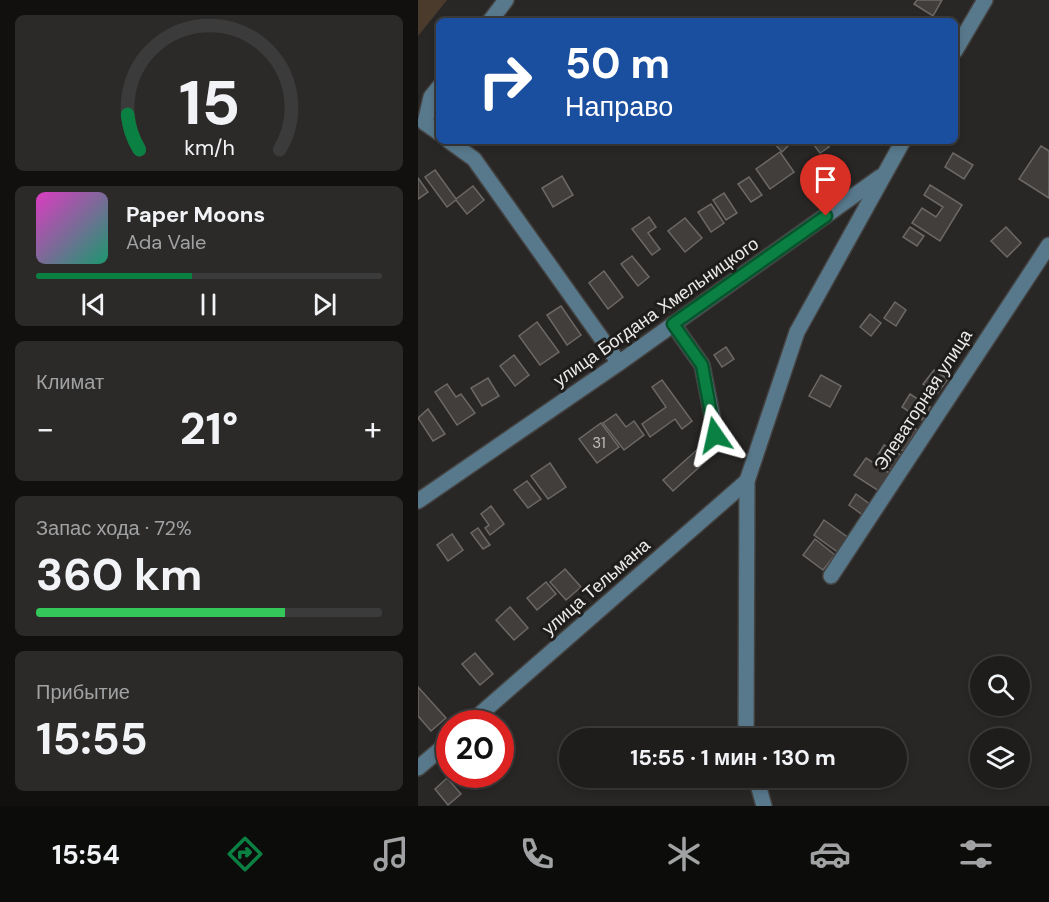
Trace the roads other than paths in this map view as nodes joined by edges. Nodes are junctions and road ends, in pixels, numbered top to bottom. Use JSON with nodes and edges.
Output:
{"nodes":[{"id":1,"x":506,"y":0,"type":"edge"},
{"id":2,"x":985,"y":0,"type":"edge"},
{"id":3,"x":492,"y":18,"type":"edge"},
{"id":4,"x":958,"y":46,"type":"edge"},
{"id":5,"x":436,"y":91,"type":"edge"},
{"id":6,"x":421,"y":125,"type":"edge"},
{"id":7,"x":436,"y":132,"type":"edge"},
{"id":8,"x":454,"y":144,"type":"edge"},
{"id":9,"x":901,"y":144,"type":"edge"},
{"id":10,"x":883,"y":175,"type":"junction"},
{"id":11,"x":1048,"y":245,"type":"edge"},
{"id":12,"x":673,"y":324,"type":"junction"},
{"id":13,"x":619,"y":363,"type":"junction"},
{"id":14,"x":715,"y":435,"type":"dead end"},
{"id":15,"x":747,"y":481,"type":"junction"},
{"id":16,"x":418,"y":501,"type":"edge"},
{"id":17,"x":831,"y":576,"type":"dead end"},
{"id":18,"x":485,"y":710,"type":"edge"},
{"id":19,"x":746,"y":728,"type":"edge"},
{"id":20,"x":436,"y":753,"type":"edge"},
{"id":21,"x":418,"y":768,"type":"edge"},
{"id":22,"x":759,"y":788,"type":"edge"},
{"id":23,"x":764,"y":806,"type":"edge"}],
"edges":[{"from":1,"to":3,"type":"street"},
{"from":2,"to":4,"type":"street"},
{"from":5,"to":6,"type":"street"},
{"from":6,"to":7,"type":"street"},
{"from":8,"to":13,"type":"street"},
{"from":9,"to":10,"type":"street","name":"улица Богдана Хмельницкого"},
{"from":10,"to":12,"type":"street","name":"улица Богдана Хмельницкого"},
{"from":10,"to":15,"type":"street"},
{"from":11,"to":17,"type":"street","name":"Элеваторная улица"},
{"from":12,"to":13,"type":"street","name":"улица Богдана Хмельницкого"},
{"from":12,"to":14,"type":"street"},
{"from":13,"to":16,"type":"street","name":"улица Богдана Хмельницкого"},
{"from":15,"to":18,"type":"street","name":"улица Тельмана"},
{"from":15,"to":19,"type":"street"},
{"from":20,"to":21,"type":"street"},
{"from":22,"to":23,"type":"street"}]}
